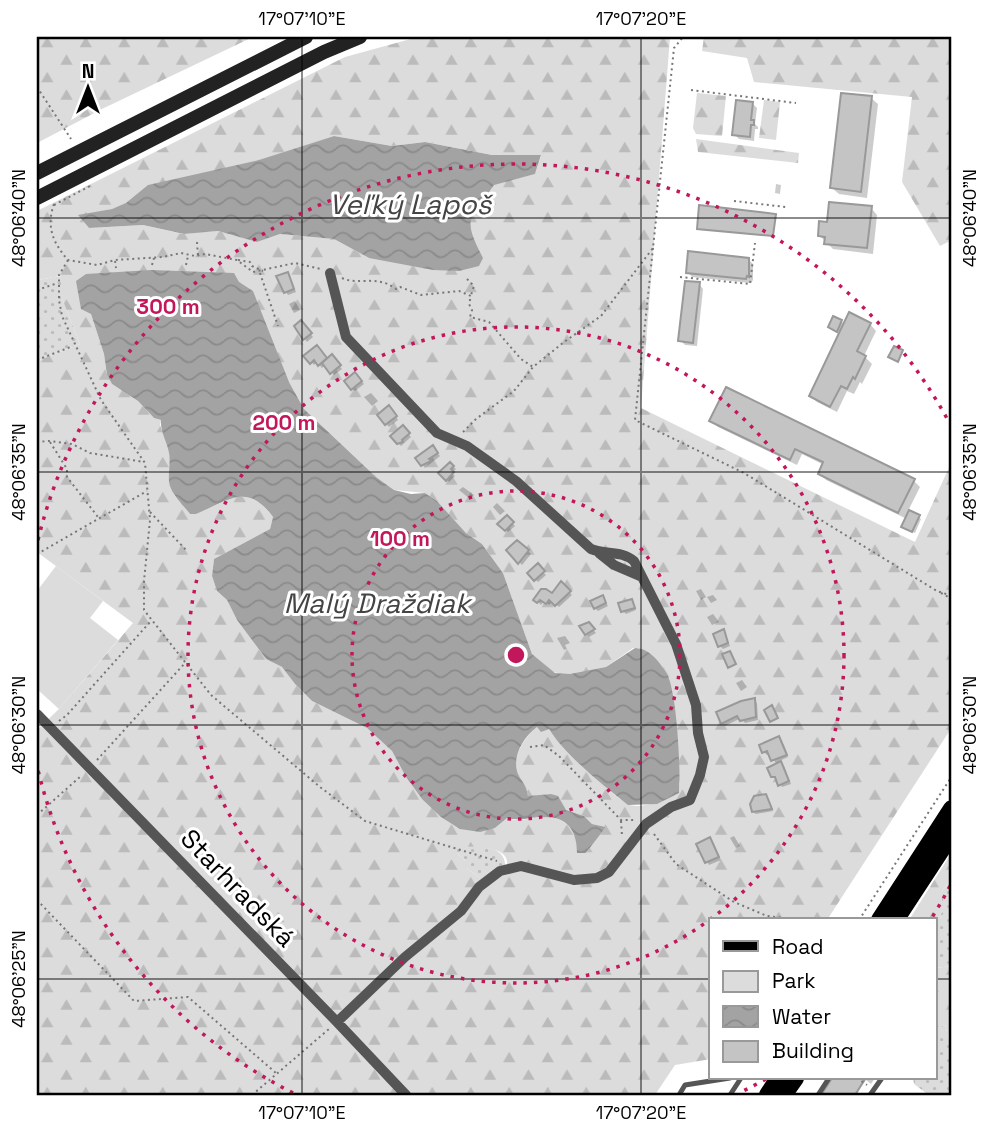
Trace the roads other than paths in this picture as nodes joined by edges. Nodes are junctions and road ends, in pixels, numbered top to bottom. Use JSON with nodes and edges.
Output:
{"nodes":[{"id":1,"x":306,"y":37,"type":"edge"},
{"id":2,"x":360,"y":37,"type":"edge"},
{"id":3,"x":37,"y":173,"type":"edge"},
{"id":4,"x":37,"y":198,"type":"edge"},
{"id":5,"x":330,"y":272,"type":"road end"},
{"id":6,"x":37,"y":714,"type":"edge"},
{"id":7,"x":952,"y":809,"type":"edge"},
{"id":8,"x":952,"y":833,"type":"edge"},
{"id":9,"x":881,"y":918,"type":"edge"},
{"id":10,"x":896,"y":918,"type":"edge"},
{"id":11,"x":338,"y":1022,"type":"junction"},
{"id":12,"x":717,"y":1080,"type":"edge"},
{"id":13,"x":740,"y":1080,"type":"edge"},
{"id":14,"x":778,"y":1080,"type":"edge"},
{"id":15,"x":794,"y":1080,"type":"edge"},
{"id":16,"x":828,"y":1080,"type":"edge"},
{"id":17,"x":406,"y":1095,"type":"edge"},
{"id":18,"x":679,"y":1095,"type":"edge"},
{"id":19,"x":730,"y":1095,"type":"edge"},
{"id":20,"x":768,"y":1095,"type":"edge"},
{"id":21,"x":783,"y":1095,"type":"edge"},
{"id":22,"x":818,"y":1095,"type":"edge"}],
"edges":[{"from":1,"to":3,"type":"main road"},
{"from":2,"to":4,"type":"main road"},
{"from":5,"to":11,"type":"street"},
{"from":6,"to":11,"type":"street","name":"Starhradská"},
{"from":7,"to":9,"type":"main road"},
{"from":8,"to":10,"type":"main road"},
{"from":11,"to":17,"type":"street","name":"Starhradská"},
{"from":12,"to":18,"type":"lane"},
{"from":13,"to":19,"type":"lane"},
{"from":14,"to":20,"type":"main road"},
{"from":15,"to":21,"type":"main road"},
{"from":16,"to":22,"type":"lane"}]}
